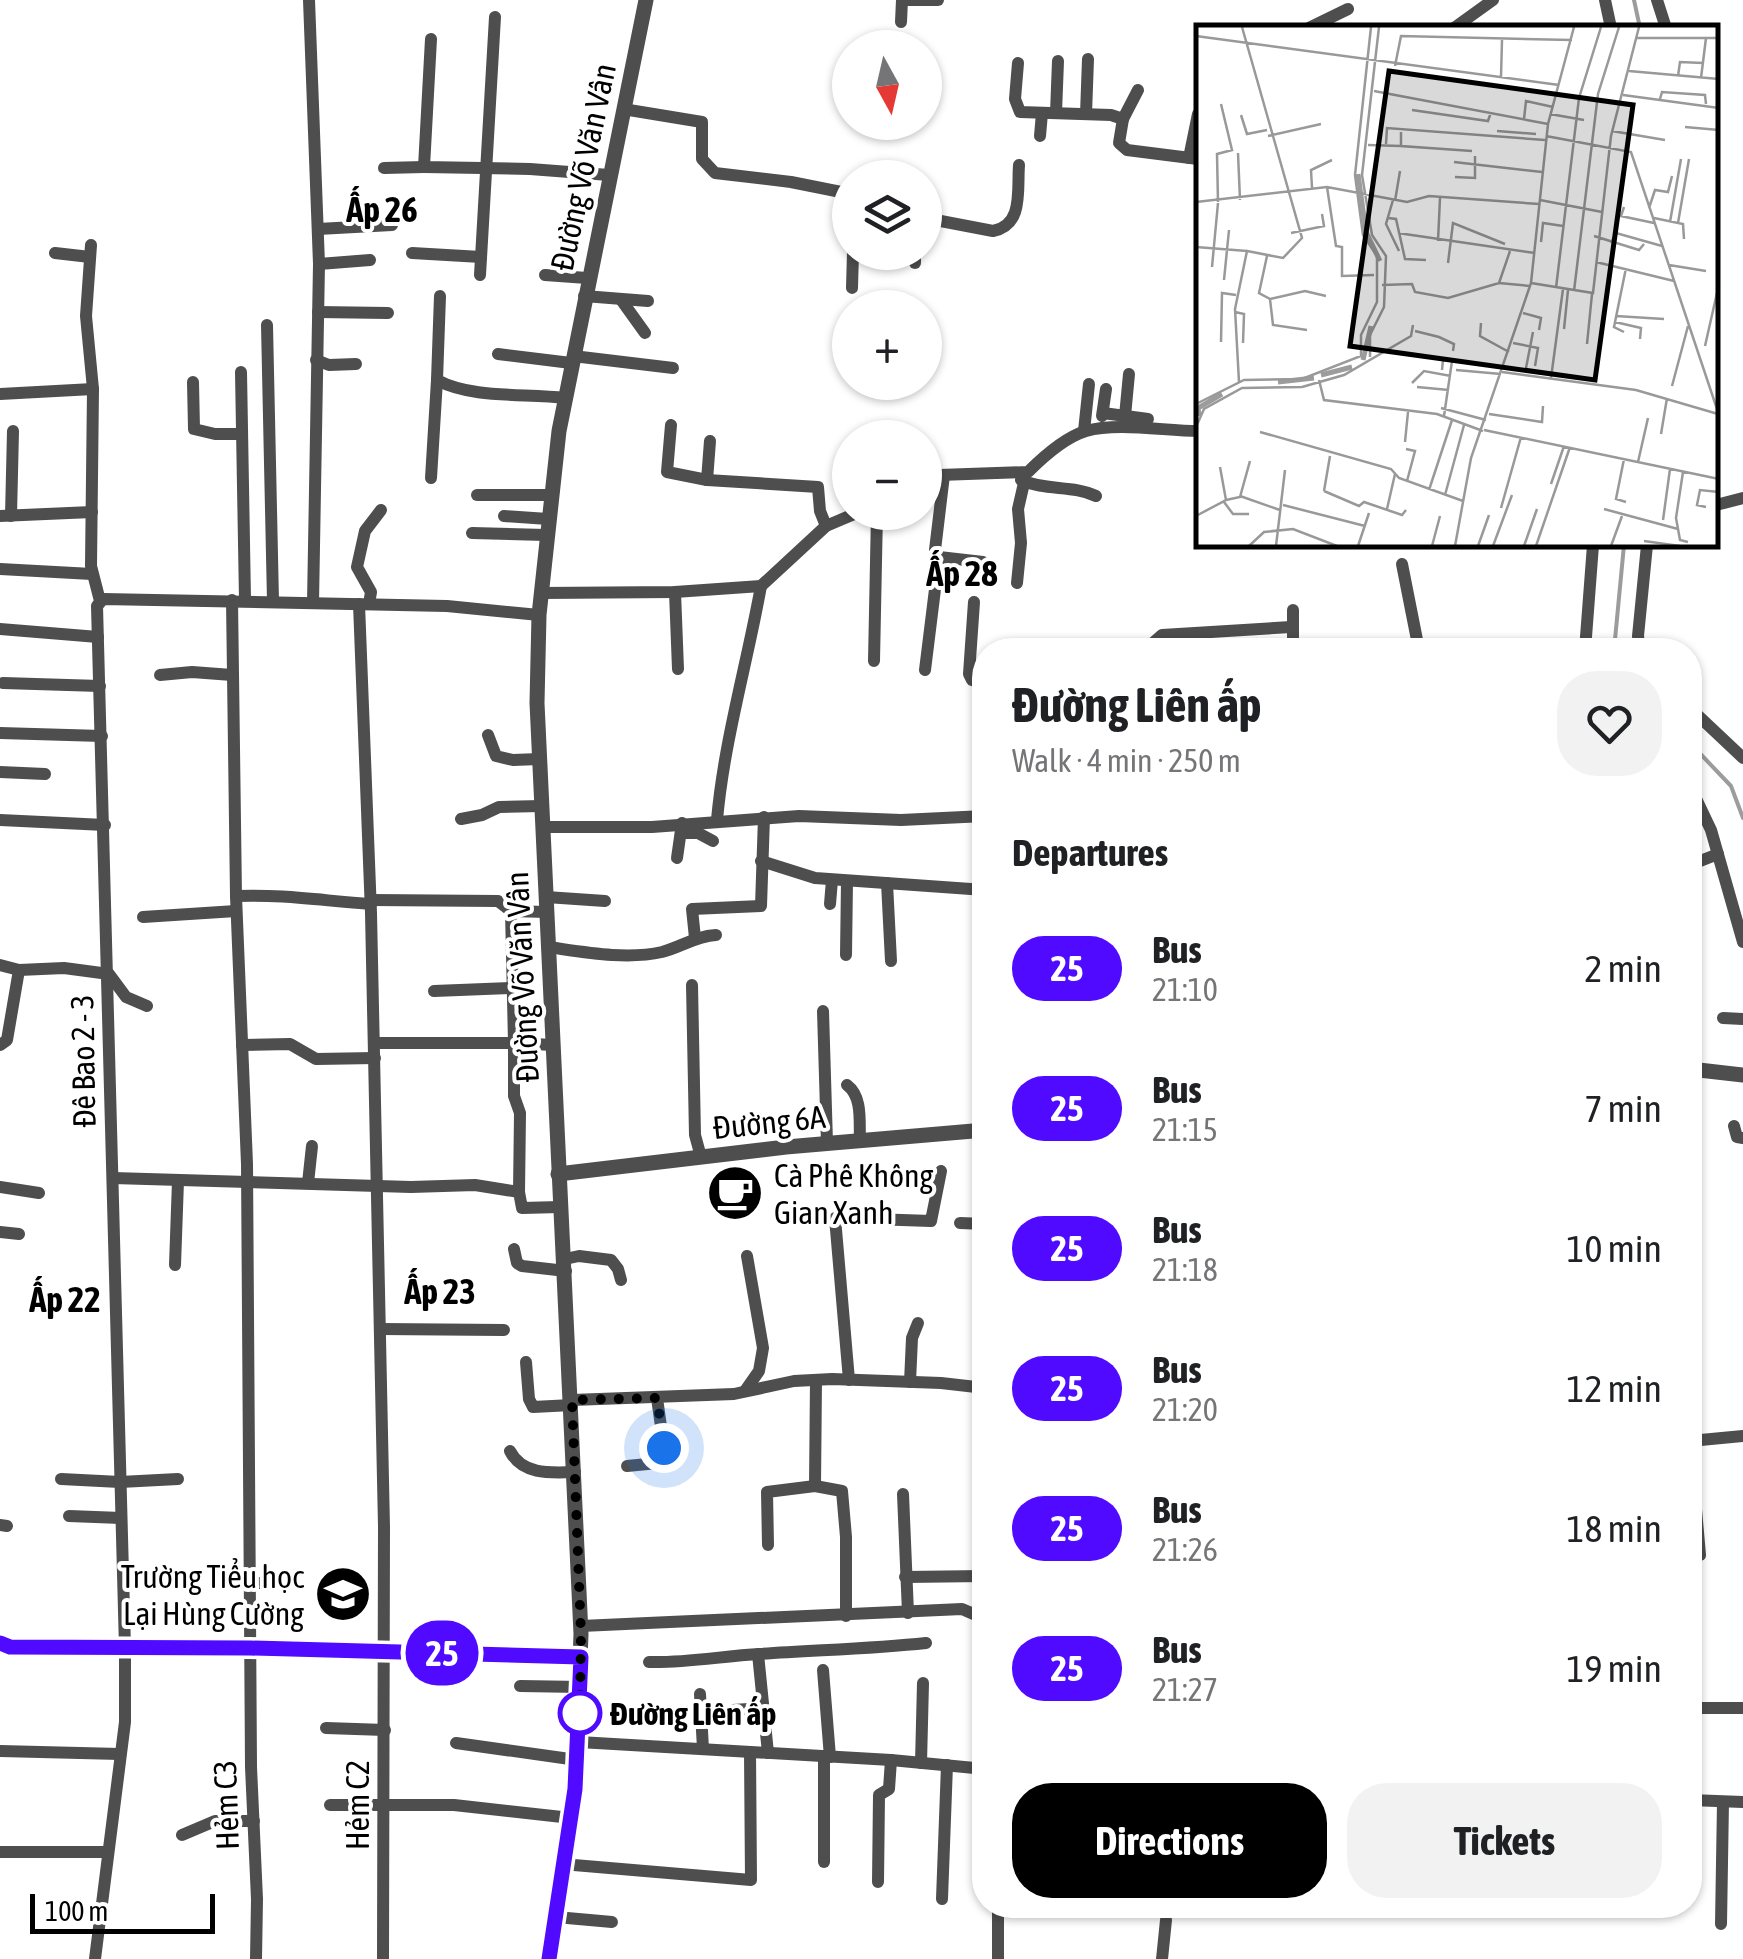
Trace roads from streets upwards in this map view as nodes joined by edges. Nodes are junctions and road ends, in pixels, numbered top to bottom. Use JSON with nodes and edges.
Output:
{"nodes":[{"id":1,"x":310,"y":0,"type":"edge"},
{"id":2,"x":646,"y":0,"type":"edge"},
{"id":3,"x":905,"y":0,"type":"edge"},
{"id":4,"x":938,"y":0,"type":"edge"},
{"id":5,"x":1493,"y":0,"type":"edge"},
{"id":6,"x":1605,"y":0,"type":"edge"},
{"id":7,"x":1657,"y":0,"type":"edge"},
{"id":8,"x":1348,"y":10,"type":"dead end"},
{"id":9,"x":495,"y":17,"type":"dead end"},
{"id":10,"x":901,"y":22,"type":"dead end"},
{"id":11,"x":1304,"y":24,"type":"edge"},
{"id":12,"x":1458,"y":25,"type":"edge"},
{"id":13,"x":1610,"y":25,"type":"edge"},
{"id":14,"x":1665,"y":25,"type":"edge"},
{"id":15,"x":431,"y":39,"type":"dead end"},
{"id":16,"x":1088,"y":59,"type":"dead end"},
{"id":17,"x":1058,"y":61,"type":"dead end"},
{"id":18,"x":1018,"y":63,"type":"dead end"},
{"id":19,"x":1138,"y":90,"type":"dead end"},
{"id":20,"x":623,"y":109,"type":"junction"},
{"id":21,"x":1049,"y":113,"type":"junction"},
{"id":22,"x":1086,"y":114,"type":"junction"},
{"id":23,"x":1122,"y":118,"type":"junction"},
{"id":24,"x":1040,"y":136,"type":"dead end"},
{"id":25,"x":1194,"y":159,"type":"edge"},
{"id":26,"x":1019,"y":165,"type":"dead end"},
{"id":27,"x":424,"y":167,"type":"junction"},
{"id":28,"x":384,"y":168,"type":"dead end"},
{"id":29,"x":486,"y":168,"type":"junction"},
{"id":30,"x":609,"y":175,"type":"junction"},
{"id":31,"x":832,"y":190,"type":"edge"},
{"id":32,"x":942,"y":218,"type":"edge"},
{"id":33,"x":392,"y":226,"type":"dead end"},
{"id":34,"x":318,"y":229,"type":"junction"},
{"id":35,"x":55,"y":253,"type":"dead end"},
{"id":36,"x":412,"y":253,"type":"dead end"},
{"id":37,"x":480,"y":257,"type":"junction"},
{"id":38,"x":370,"y":260,"type":"dead end"},
{"id":39,"x":319,"y":264,"type":"junction"},
{"id":40,"x":852,"y":270,"type":"edge"},
{"id":41,"x":480,"y":274,"type":"dead end"},
{"id":42,"x":544,"y":275,"type":"dead end"},
{"id":43,"x":587,"y":278,"type":"junction"},
{"id":44,"x":852,"y":288,"type":"dead end"},
{"id":45,"x":440,"y":296,"type":"dead end"},
{"id":46,"x":584,"y":296,"type":"junction"},
{"id":47,"x":622,"y":301,"type":"junction"},
{"id":48,"x":648,"y":301,"type":"dead end"},
{"id":49,"x":318,"y":312,"type":"junction"},
{"id":50,"x":388,"y":313,"type":"dead end"},
{"id":51,"x":267,"y":325,"type":"dead end"},
{"id":52,"x":644,"y":333,"type":"dead end"},
{"id":53,"x":498,"y":354,"type":"dead end"},
{"id":54,"x":316,"y":360,"type":"junction"},
{"id":55,"x":572,"y":360,"type":"junction"},
{"id":56,"x":356,"y":364,"type":"dead end"},
{"id":57,"x":673,"y":368,"type":"dead end"},
{"id":58,"x":240,"y":372,"type":"dead end"},
{"id":59,"x":1129,"y":374,"type":"dead end"},
{"id":60,"x":437,"y":380,"type":"junction"},
{"id":61,"x":193,"y":382,"type":"dead end"},
{"id":62,"x":1089,"y":384,"type":"dead end"},
{"id":63,"x":93,"y":389,"type":"junction"},
{"id":64,"x":1106,"y":389,"type":"dead end"},
{"id":65,"x":0,"y":394,"type":"edge"},
{"id":66,"x":565,"y":398,"type":"junction"},
{"id":67,"x":1103,"y":412,"type":"junction"},
{"id":68,"x":1125,"y":416,"type":"junction"},
{"id":69,"x":1148,"y":420,"type":"dead end"},
{"id":70,"x":671,"y":425,"type":"dead end"},
{"id":71,"x":1100,"y":429,"type":"junction"},
{"id":72,"x":13,"y":431,"type":"dead end"},
{"id":73,"x":1084,"y":431,"type":"junction"},
{"id":74,"x":1196,"y":431,"type":"edge"},
{"id":75,"x":242,"y":434,"type":"junction"},
{"id":76,"x":710,"y":441,"type":"dead end"},
{"id":77,"x":944,"y":475,"type":"joint"},
{"id":78,"x":431,"y":478,"type":"dead end"},
{"id":79,"x":1018,"y":479,"type":"junction"},
{"id":80,"x":707,"y":480,"type":"junction"},
{"id":81,"x":477,"y":495,"type":"dead end"},
{"id":82,"x":551,"y":495,"type":"junction"},
{"id":83,"x":1096,"y":496,"type":"dead end"},
{"id":84,"x":1743,"y":498,"type":"edge"},
{"id":85,"x":1718,"y":504,"type":"edge"},
{"id":86,"x":381,"y":510,"type":"dead end"},
{"id":87,"x":92,"y":512,"type":"junction"},
{"id":88,"x":6,"y":516,"type":"edge"},
{"id":89,"x":504,"y":516,"type":"dead end"},
{"id":90,"x":832,"y":523,"type":"edge"},
{"id":91,"x":826,"y":526,"type":"junction"},
{"id":92,"x":547,"y":527,"type":"junction"},
{"id":93,"x":878,"y":530,"type":"edge"},
{"id":94,"x":472,"y":533,"type":"dead end"},
{"id":95,"x":1592,"y":548,"type":"edge"},
{"id":96,"x":1647,"y":548,"type":"edge"},
{"id":97,"x":939,"y":557,"type":"junction"},
{"id":98,"x":983,"y":562,"type":"dead end"},
{"id":99,"x":1402,"y":564,"type":"dead end"},
{"id":100,"x":0,"y":569,"type":"edge"},
{"id":101,"x":92,"y":574,"type":"junction"},
{"id":102,"x":1018,"y":583,"type":"dead end"},
{"id":103,"x":761,"y":586,"type":"junction"},
{"id":104,"x":675,"y":592,"type":"junction"},
{"id":105,"x":541,"y":593,"type":"junction"},
{"id":106,"x":238,"y":600,"type":"junction"},
{"id":107,"x":100,"y":601,"type":"junction"},
{"id":108,"x":273,"y":601,"type":"junction"},
{"id":109,"x":974,"y":602,"type":"dead end"},
{"id":110,"x":313,"y":603,"type":"junction"},
{"id":111,"x":364,"y":604,"type":"junction"},
{"id":112,"x":1292,"y":610,"type":"dead end"},
{"id":113,"x":539,"y":615,"type":"junction"},
{"id":114,"x":1291,"y":627,"type":"junction"},
{"id":115,"x":0,"y":629,"type":"edge"},
{"id":116,"x":98,"y":636,"type":"junction"},
{"id":117,"x":1159,"y":638,"type":"edge"},
{"id":118,"x":1292,"y":638,"type":"edge"},
{"id":119,"x":1417,"y":638,"type":"edge"},
{"id":120,"x":1586,"y":638,"type":"edge"},
{"id":121,"x":1638,"y":638,"type":"edge"},
{"id":122,"x":874,"y":661,"type":"dead end"},
{"id":123,"x":678,"y":669,"type":"dead end"},
{"id":124,"x":925,"y":670,"type":"dead end"},
{"id":125,"x":160,"y":675,"type":"dead end"},
{"id":126,"x":232,"y":675,"type":"junction"},
{"id":127,"x":972,"y":680,"type":"edge"},
{"id":128,"x":3,"y":683,"type":"dead end"},
{"id":129,"x":100,"y":686,"type":"junction"},
{"id":130,"x":1702,"y":719,"type":"edge"},
{"id":131,"x":0,"y":733,"type":"edge"},
{"id":132,"x":488,"y":735,"type":"dead end"},
{"id":133,"x":102,"y":736,"type":"junction"},
{"id":134,"x":1743,"y":758,"type":"edge"},
{"id":135,"x":539,"y":759,"type":"junction"},
{"id":136,"x":0,"y":772,"type":"edge"},
{"id":137,"x":45,"y":774,"type":"dead end"},
{"id":138,"x":541,"y":806,"type":"junction"},
{"id":139,"x":1702,"y":810,"type":"edge"},
{"id":140,"x":764,"y":817,"type":"junction"},
{"id":141,"x":972,"y":817,"type":"edge"},
{"id":142,"x":461,"y":819,"type":"dead end"},
{"id":143,"x":0,"y":820,"type":"edge"},
{"id":144,"x":717,"y":820,"type":"junction"},
{"id":145,"x":105,"y":825,"type":"junction"},
{"id":146,"x":542,"y":828,"type":"junction"},
{"id":147,"x":682,"y":828,"type":"junction"},
{"id":148,"x":713,"y":841,"type":"dead end"},
{"id":149,"x":1718,"y":854,"type":"junction"},
{"id":150,"x":677,"y":858,"type":"dead end"},
{"id":151,"x":1702,"y":860,"type":"edge"},
{"id":152,"x":761,"y":861,"type":"junction"},
{"id":153,"x":840,"y":881,"type":"junction"},
{"id":154,"x":887,"y":882,"type":"junction"},
{"id":155,"x":972,"y":889,"type":"edge"},
{"id":156,"x":605,"y":901,"type":"dead end"},
{"id":157,"x":371,"y":902,"type":"junction"},
{"id":158,"x":236,"y":904,"type":"junction"},
{"id":159,"x":830,"y":904,"type":"dead end"},
{"id":160,"x":547,"y":905,"type":"junction"},
{"id":161,"x":510,"y":911,"type":"junction"},
{"id":162,"x":143,"y":917,"type":"dead end"},
{"id":163,"x":716,"y":935,"type":"dead end"},
{"id":164,"x":695,"y":938,"type":"junction"},
{"id":165,"x":1743,"y":942,"type":"edge"},
{"id":166,"x":548,"y":948,"type":"junction"},
{"id":167,"x":846,"y":955,"type":"dead end"},
{"id":168,"x":891,"y":961,"type":"dead end"},
{"id":169,"x":0,"y":965,"type":"edge"},
{"id":170,"x":19,"y":970,"type":"junction"},
{"id":171,"x":109,"y":974,"type":"junction"},
{"id":172,"x":692,"y":985,"type":"dead end"},
{"id":173,"x":511,"y":988,"type":"junction"},
{"id":174,"x":434,"y":992,"type":"dead end"},
{"id":175,"x":147,"y":1006,"type":"dead end"},
{"id":176,"x":823,"y":1011,"type":"dead end"},
{"id":177,"x":1723,"y":1018,"type":"dead end"},
{"id":178,"x":1743,"y":1019,"type":"edge"},
{"id":179,"x":374,"y":1043,"type":"junction"},
{"id":180,"x":514,"y":1043,"type":"junction"},
{"id":181,"x":0,"y":1045,"type":"edge"},
{"id":182,"x":242,"y":1045,"type":"junction"},
{"id":183,"x":553,"y":1046,"type":"junction"},
{"id":184,"x":375,"y":1058,"type":"junction"},
{"id":185,"x":1702,"y":1070,"type":"edge"},
{"id":186,"x":1743,"y":1075,"type":"edge"},
{"id":187,"x":847,"y":1085,"type":"dead end"},
{"id":188,"x":1734,"y":1126,"type":"dead end"},
{"id":189,"x":972,"y":1131,"type":"edge"},
{"id":190,"x":1743,"y":1138,"type":"edge"},
{"id":191,"x":860,"y":1140,"type":"junction"},
{"id":192,"x":827,"y":1143,"type":"junction"},
{"id":193,"x":312,"y":1146,"type":"dead end"},
{"id":194,"x":701,"y":1157,"type":"junction"},
{"id":195,"x":941,"y":1171,"type":"dead end"},
{"id":196,"x":558,"y":1174,"type":"junction"},
{"id":197,"x":113,"y":1178,"type":"junction"},
{"id":198,"x":178,"y":1182,"type":"junction"},
{"id":199,"x":246,"y":1182,"type":"junction"},
{"id":200,"x":308,"y":1183,"type":"junction"},
{"id":201,"x":377,"y":1184,"type":"junction"},
{"id":202,"x":0,"y":1187,"type":"edge"},
{"id":203,"x":519,"y":1192,"type":"junction"},
{"id":204,"x":39,"y":1193,"type":"dead end"},
{"id":205,"x":560,"y":1207,"type":"junction"},
{"id":206,"x":835,"y":1218,"type":"dead end"},
{"id":207,"x":872,"y":1220,"type":"dead end"},
{"id":208,"x":960,"y":1223,"type":"dead end"},
{"id":209,"x":972,"y":1223,"type":"edge"},
{"id":210,"x":0,"y":1232,"type":"edge"},
{"id":211,"x":19,"y":1234,"type":"dead end"},
{"id":212,"x":514,"y":1249,"type":"dead end"},
{"id":213,"x":747,"y":1256,"type":"dead end"},
{"id":214,"x":176,"y":1265,"type":"dead end"},
{"id":215,"x":565,"y":1265,"type":"junction"},
{"id":216,"x":621,"y":1280,"type":"dead end"},
{"id":217,"x":918,"y":1323,"type":"dead end"},
{"id":218,"x":380,"y":1329,"type":"junction"},
{"id":219,"x":504,"y":1330,"type":"dead end"},
{"id":220,"x":526,"y":1362,"type":"dead end"},
{"id":221,"x":816,"y":1380,"type":"junction"},
{"id":222,"x":849,"y":1380,"type":"junction"},
{"id":223,"x":910,"y":1382,"type":"junction"},
{"id":224,"x":972,"y":1387,"type":"edge"},
{"id":225,"x":745,"y":1391,"type":"junction"},
{"id":226,"x":657,"y":1398,"type":"junction"},
{"id":227,"x":572,"y":1402,"type":"junction"},
{"id":228,"x":1743,"y":1436,"type":"edge"},
{"id":229,"x":1702,"y":1441,"type":"edge"},
{"id":230,"x":510,"y":1450,"type":"dead end"},
{"id":231,"x":627,"y":1466,"type":"dead end"},
{"id":232,"x":575,"y":1472,"type":"junction"},
{"id":233,"x":61,"y":1478,"type":"dead end"},
{"id":234,"x":178,"y":1479,"type":"dead end"},
{"id":235,"x":120,"y":1482,"type":"junction"},
{"id":236,"x":814,"y":1486,"type":"junction"},
{"id":237,"x":903,"y":1494,"type":"dead end"},
{"id":238,"x":69,"y":1516,"type":"dead end"},
{"id":239,"x":121,"y":1518,"type":"junction"},
{"id":240,"x":768,"y":1545,"type":"dead end"},
{"id":241,"x":905,"y":1576,"type":"junction"},
{"id":242,"x":972,"y":1576,"type":"edge"},
{"id":243,"x":252,"y":1584,"type":"junction"},
{"id":244,"x":283,"y":1584,"type":"dead end"},
{"id":245,"x":908,"y":1612,"type":"junction"},
{"id":246,"x":972,"y":1613,"type":"edge"},
{"id":247,"x":846,"y":1616,"type":"junction"},
{"id":248,"x":581,"y":1626,"type":"junction"},
{"id":249,"x":0,"y":1642,"type":"edge"},
{"id":250,"x":926,"y":1644,"type":"dead end"},
{"id":251,"x":126,"y":1648,"type":"junction"},
{"id":252,"x":250,"y":1648,"type":"junction"},
{"id":253,"x":382,"y":1651,"type":"junction"},
{"id":254,"x":758,"y":1654,"type":"junction"},
{"id":255,"x":581,"y":1657,"type":"junction"},
{"id":256,"x":649,"y":1662,"type":"dead end"},
{"id":257,"x":823,"y":1670,"type":"dead end"},
{"id":258,"x":923,"y":1683,"type":"dead end"},
{"id":259,"x":520,"y":1686,"type":"dead end"},
{"id":260,"x":580,"y":1688,"type":"junction"},
{"id":261,"x":700,"y":1694,"type":"dead end"},
{"id":262,"x":764,"y":1708,"type":"junction"},
{"id":263,"x":1702,"y":1708,"type":"edge"},
{"id":264,"x":1743,"y":1708,"type":"edge"},
{"id":265,"x":733,"y":1710,"type":"dead end"},
{"id":266,"x":326,"y":1728,"type":"dead end"},
{"id":267,"x":385,"y":1730,"type":"junction"},
{"id":268,"x":579,"y":1742,"type":"junction"},
{"id":269,"x":456,"y":1743,"type":"dead end"},
{"id":270,"x":703,"y":1749,"type":"junction"},
{"id":271,"x":0,"y":1751,"type":"edge"},
{"id":272,"x":750,"y":1752,"type":"junction"},
{"id":273,"x":768,"y":1753,"type":"junction"},
{"id":274,"x":120,"y":1754,"type":"junction"},
{"id":275,"x":827,"y":1756,"type":"junction"},
{"id":276,"x":578,"y":1760,"type":"junction"},
{"id":277,"x":891,"y":1760,"type":"junction"},
{"id":278,"x":921,"y":1763,"type":"junction"},
{"id":279,"x":947,"y":1765,"type":"junction"},
{"id":280,"x":972,"y":1768,"type":"edge"},
{"id":281,"x":1702,"y":1801,"type":"edge"},
{"id":282,"x":1723,"y":1802,"type":"junction"},
{"id":283,"x":1743,"y":1802,"type":"edge"},
{"id":284,"x":330,"y":1805,"type":"dead end"},
{"id":285,"x":385,"y":1806,"type":"junction"},
{"id":286,"x":570,"y":1818,"type":"junction"},
{"id":287,"x":254,"y":1821,"type":"junction"},
{"id":288,"x":182,"y":1835,"type":"dead end"},
{"id":289,"x":0,"y":1852,"type":"edge"},
{"id":290,"x":107,"y":1852,"type":"junction"},
{"id":291,"x":824,"y":1862,"type":"dead end"},
{"id":292,"x":562,"y":1864,"type":"junction"},
{"id":293,"x":878,"y":1882,"type":"dead end"},
{"id":294,"x":942,"y":1899,"type":"dead end"},
{"id":295,"x":556,"y":1917,"type":"junction"},
{"id":296,"x":998,"y":1918,"type":"edge"},
{"id":297,"x":1166,"y":1920,"type":"dead end"},
{"id":298,"x":612,"y":1922,"type":"dead end"},
{"id":299,"x":1721,"y":1924,"type":"dead end"},
{"id":300,"x":95,"y":1959,"type":"edge"},
{"id":301,"x":256,"y":1959,"type":"edge"},
{"id":302,"x":383,"y":1959,"type":"edge"},
{"id":303,"x":550,"y":1959,"type":"edge"},
{"id":304,"x":998,"y":1959,"type":"edge"},
{"id":305,"x":1162,"y":1959,"type":"edge"}],
"edges":[{"from":1,"to":34,"type":"street"},
{"from":2,"to":20,"type":"street","name":"Đường Võ Văn Vân"},
{"from":3,"to":4,"type":"street"},
{"from":3,"to":10,"type":"street"},
{"from":5,"to":12,"type":"street"},
{"from":6,"to":13,"type":"street"},
{"from":7,"to":14,"type":"street"},
{"from":8,"to":11,"type":"street"},
{"from":9,"to":29,"type":"street"},
{"from":15,"to":27,"type":"street"},
{"from":16,"to":22,"type":"street"},
{"from":17,"to":21,"type":"street"},
{"from":18,"to":21,"type":"street"},
{"from":19,"to":23,"type":"street"},
{"from":20,"to":30,"type":"street","name":"Đường Võ Văn Vân"},
{"from":20,"to":31,"type":"street"},
{"from":21,"to":22,"type":"street"},
{"from":21,"to":24,"type":"street"},
{"from":22,"to":23,"type":"street"},
{"from":23,"to":25,"type":"street"},
{"from":26,"to":32,"type":"street"},
{"from":27,"to":28,"type":"street"},
{"from":27,"to":29,"type":"street"},
{"from":29,"to":30,"type":"street"},
{"from":29,"to":37,"type":"street"},
{"from":30,"to":43,"type":"street","name":"Đường Võ Văn Vân"},
{"from":33,"to":34,"type":"street"},
{"from":34,"to":39,"type":"street"},
{"from":35,"to":63,"type":"street","name":"Đê Bao 2 - 3"},
{"from":36,"to":37,"type":"street"},
{"from":37,"to":41,"type":"street"},
{"from":38,"to":39,"type":"street"},
{"from":39,"to":49,"type":"street"},
{"from":40,"to":44,"type":"street"},
{"from":42,"to":43,"type":"street"},
{"from":43,"to":46,"type":"street","name":"Đường Võ Văn Vân"},
{"from":45,"to":60,"type":"street"},
{"from":46,"to":47,"type":"street"},
{"from":46,"to":55,"type":"street","name":"Đường Võ Văn Vân"},
{"from":47,"to":48,"type":"street"},
{"from":47,"to":52,"type":"street"},
{"from":49,"to":50,"type":"street"},
{"from":49,"to":54,"type":"street"},
{"from":51,"to":108,"type":"street"},
{"from":53,"to":55,"type":"street"},
{"from":54,"to":56,"type":"street"},
{"from":54,"to":110,"type":"street"},
{"from":55,"to":57,"type":"street"},
{"from":55,"to":66,"type":"street","name":"Đường Võ Văn Vân"},
{"from":58,"to":75,"type":"street","name":"Hẻm C3"},
{"from":59,"to":68,"type":"street"},
{"from":60,"to":66,"type":"street"},
{"from":60,"to":78,"type":"street"},
{"from":61,"to":75,"type":"street"},
{"from":62,"to":73,"type":"street"},
{"from":63,"to":65,"type":"street"},
{"from":63,"to":87,"type":"street","name":"Đê Bao 2 - 3"},
{"from":64,"to":67,"type":"street"},
{"from":66,"to":82,"type":"street","name":"Đường Võ Văn Vân"},
{"from":67,"to":68,"type":"street"},
{"from":67,"to":71,"type":"street"},
{"from":68,"to":69,"type":"street"},
{"from":70,"to":80,"type":"street"},
{"from":71,"to":73,"type":"street"},
{"from":71,"to":74,"type":"street"},
{"from":72,"to":88,"type":"street"},
{"from":73,"to":79,"type":"street"},
{"from":75,"to":106,"type":"street","name":"Hẻm C3"},
{"from":76,"to":80,"type":"street"},
{"from":77,"to":79,"type":"street"},
{"from":77,"to":97,"type":"street"},
{"from":79,"to":83,"type":"street"},
{"from":79,"to":102,"type":"street"},
{"from":80,"to":91,"type":"street"},
{"from":81,"to":82,"type":"street"},
{"from":82,"to":92,"type":"street","name":"Đường Võ Văn Vân"},
{"from":84,"to":85,"type":"street"},
{"from":86,"to":111,"type":"street","name":"Hẻm C2"},
{"from":87,"to":88,"type":"street"},
{"from":87,"to":101,"type":"street","name":"Đê Bao 2 - 3"},
{"from":89,"to":92,"type":"street"},
{"from":90,"to":91,"type":"street"},
{"from":91,"to":103,"type":"street"},
{"from":92,"to":94,"type":"street"},
{"from":92,"to":105,"type":"street","name":"Đường Võ Văn Vân"},
{"from":93,"to":122,"type":"street"},
{"from":95,"to":120,"type":"street"},
{"from":96,"to":121,"type":"street"},
{"from":97,"to":98,"type":"street"},
{"from":97,"to":124,"type":"street"},
{"from":99,"to":119,"type":"street"},
{"from":100,"to":101,"type":"street"},
{"from":101,"to":107,"type":"street","name":"Đê Bao 2 - 3"},
{"from":103,"to":104,"type":"street"},
{"from":103,"to":144,"type":"street"},
{"from":104,"to":105,"type":"street"},
{"from":104,"to":123,"type":"street"},
{"from":105,"to":113,"type":"street","name":"Đường Võ Văn Vân"},
{"from":106,"to":107,"type":"street"},
{"from":106,"to":108,"type":"street"},
{"from":106,"to":126,"type":"street","name":"Hẻm C3"},
{"from":107,"to":116,"type":"street","name":"Đê Bao 2 - 3"},
{"from":108,"to":110,"type":"street"},
{"from":109,"to":127,"type":"street"},
{"from":110,"to":111,"type":"street"},
{"from":111,"to":113,"type":"street"},
{"from":111,"to":157,"type":"street","name":"Hẻm C2"},
{"from":112,"to":114,"type":"street"},
{"from":113,"to":135,"type":"street","name":"Đường Võ Văn Vân"},
{"from":114,"to":117,"type":"street"},
{"from":114,"to":118,"type":"street"},
{"from":115,"to":116,"type":"street"},
{"from":116,"to":129,"type":"street","name":"Đê Bao 2 - 3"},
{"from":125,"to":126,"type":"street"},
{"from":126,"to":158,"type":"street","name":"Hẻm C3"},
{"from":128,"to":129,"type":"street"},
{"from":129,"to":133,"type":"street","name":"Đê Bao 2 - 3"},
{"from":130,"to":134,"type":"street"},
{"from":131,"to":133,"type":"street"},
{"from":132,"to":135,"type":"street"},
{"from":133,"to":145,"type":"street","name":"Đê Bao 2 - 3"},
{"from":135,"to":138,"type":"street","name":"Đường Võ Văn Vân"},
{"from":136,"to":137,"type":"street"},
{"from":138,"to":142,"type":"street"},
{"from":138,"to":146,"type":"street","name":"Đường Võ Văn Vân"},
{"from":139,"to":149,"type":"street"},
{"from":140,"to":141,"type":"street"},
{"from":140,"to":144,"type":"street"},
{"from":140,"to":152,"type":"street"},
{"from":143,"to":145,"type":"street"},
{"from":144,"to":147,"type":"street"},
{"from":145,"to":171,"type":"street","name":"Đê Bao 2 - 3"},
{"from":146,"to":147,"type":"street"},
{"from":146,"to":160,"type":"street","name":"Đường Võ Văn Vân"},
{"from":147,"to":148,"type":"street"},
{"from":147,"to":150,"type":"street"},
{"from":149,"to":151,"type":"street"},
{"from":149,"to":165,"type":"street"},
{"from":152,"to":153,"type":"street"},
{"from":152,"to":164,"type":"street"},
{"from":153,"to":154,"type":"street"},
{"from":153,"to":159,"type":"street"},
{"from":153,"to":167,"type":"street"},
{"from":154,"to":155,"type":"street"},
{"from":154,"to":168,"type":"street"},
{"from":156,"to":160,"type":"street"},
{"from":157,"to":158,"type":"street"},
{"from":157,"to":161,"type":"street"},
{"from":157,"to":179,"type":"street","name":"Hẻm C2"},
{"from":158,"to":162,"type":"street"},
{"from":158,"to":182,"type":"street","name":"Hẻm C3"},
{"from":160,"to":161,"type":"street"},
{"from":160,"to":166,"type":"street","name":"Đường Võ Văn Vân"},
{"from":161,"to":173,"type":"street"},
{"from":163,"to":164,"type":"street"},
{"from":164,"to":166,"type":"street"},
{"from":166,"to":183,"type":"street","name":"Đường Võ Văn Vân"},
{"from":169,"to":170,"type":"street"},
{"from":170,"to":171,"type":"street"},
{"from":170,"to":181,"type":"street"},
{"from":171,"to":175,"type":"street"},
{"from":171,"to":197,"type":"street","name":"Đê Bao 2 - 3"},
{"from":172,"to":194,"type":"street"},
{"from":173,"to":174,"type":"street"},
{"from":173,"to":180,"type":"street"},
{"from":176,"to":192,"type":"street"},
{"from":177,"to":178,"type":"street"},
{"from":179,"to":180,"type":"street"},
{"from":179,"to":184,"type":"street","name":"Hẻm C2"},
{"from":180,"to":183,"type":"street"},
{"from":180,"to":203,"type":"street"},
{"from":182,"to":184,"type":"street"},
{"from":182,"to":199,"type":"street","name":"Hẻm C3"},
{"from":183,"to":196,"type":"street","name":"Đường Võ Văn Vân"},
{"from":184,"to":201,"type":"street","name":"Hẻm C2"},
{"from":185,"to":186,"type":"street"},
{"from":187,"to":191,"type":"street"},
{"from":188,"to":190,"type":"street"},
{"from":189,"to":191,"type":"street","name":"Đường 6A"},
{"from":191,"to":192,"type":"street","name":"Đường 6A"},
{"from":192,"to":194,"type":"street","name":"Đường 6A"},
{"from":193,"to":200,"type":"street"},
{"from":194,"to":196,"type":"street","name":"Đường 6A"},
{"from":195,"to":207,"type":"street"},
{"from":196,"to":205,"type":"street","name":"Đường Võ Văn Vân"},
{"from":197,"to":198,"type":"street"},
{"from":197,"to":235,"type":"street","name":"Đê Bao 2 - 3"},
{"from":198,"to":199,"type":"street"},
{"from":198,"to":214,"type":"street"},
{"from":199,"to":200,"type":"street"},
{"from":199,"to":243,"type":"street","name":"Hẻm C3"},
{"from":200,"to":201,"type":"street"},
{"from":201,"to":203,"type":"street"},
{"from":201,"to":218,"type":"street","name":"Hẻm C2"},
{"from":202,"to":204,"type":"street"},
{"from":203,"to":205,"type":"street"},
{"from":205,"to":215,"type":"street","name":"Đường Võ Văn Vân"},
{"from":206,"to":222,"type":"street"},
{"from":208,"to":209,"type":"street"},
{"from":210,"to":211,"type":"street"},
{"from":212,"to":215,"type":"street"},
{"from":213,"to":225,"type":"street"},
{"from":215,"to":216,"type":"street"},
{"from":215,"to":227,"type":"street","name":"Đường Võ Văn Vân"},
{"from":217,"to":223,"type":"street"},
{"from":218,"to":219,"type":"street"},
{"from":218,"to":253,"type":"street","name":"Hẻm C2"},
{"from":220,"to":227,"type":"street"},
{"from":221,"to":222,"type":"street"},
{"from":221,"to":225,"type":"street"},
{"from":221,"to":236,"type":"street"},
{"from":222,"to":223,"type":"street"},
{"from":223,"to":224,"type":"street"},
{"from":225,"to":226,"type":"street"},
{"from":226,"to":227,"type":"street"},
{"from":226,"to":231,"type":"street"},
{"from":227,"to":232,"type":"street","name":"Đường Võ Văn Vân"},
{"from":228,"to":229,"type":"street"},
{"from":230,"to":232,"type":"street"},
{"from":232,"to":248,"type":"street","name":"Đường Võ Văn Vân"},
{"from":233,"to":235,"type":"street"},
{"from":234,"to":235,"type":"street"},
{"from":235,"to":239,"type":"street","name":"Đê Bao 2 - 3"},
{"from":236,"to":240,"type":"street"},
{"from":236,"to":247,"type":"street"},
{"from":237,"to":241,"type":"street"},
{"from":238,"to":239,"type":"street"},
{"from":239,"to":251,"type":"street","name":"Đê Bao 2 - 3"},
{"from":241,"to":242,"type":"street"},
{"from":241,"to":245,"type":"street"},
{"from":243,"to":244,"type":"street"},
{"from":243,"to":252,"type":"street","name":"Hẻm C3"},
{"from":245,"to":246,"type":"street"},
{"from":245,"to":247,"type":"street"},
{"from":247,"to":248,"type":"street"},
{"from":248,"to":255,"type":"street","name":"Đường Võ Văn Vân"},
{"from":249,"to":251,"type":"street"},
{"from":250,"to":254,"type":"street"},
{"from":251,"to":252,"type":"street"},
{"from":251,"to":274,"type":"street","name":"Đê Bao 2 - 3"},
{"from":252,"to":253,"type":"street"},
{"from":252,"to":287,"type":"street","name":"Hẻm C3"},
{"from":253,"to":255,"type":"street"},
{"from":253,"to":267,"type":"street","name":"Hẻm C2"},
{"from":254,"to":256,"type":"street"},
{"from":254,"to":262,"type":"street"},
{"from":255,"to":260,"type":"street","name":"Đường Võ Văn Vân"},
{"from":257,"to":275,"type":"street"},
{"from":258,"to":278,"type":"street"},
{"from":259,"to":260,"type":"street"},
{"from":260,"to":268,"type":"street","name":"Đường Võ Văn Vân"},
{"from":261,"to":270,"type":"street"},
{"from":262,"to":265,"type":"street"},
{"from":262,"to":273,"type":"street"},
{"from":263,"to":264,"type":"street"},
{"from":266,"to":267,"type":"street"},
{"from":267,"to":285,"type":"street","name":"Hẻm C2"},
{"from":268,"to":270,"type":"street"},
{"from":268,"to":276,"type":"street","name":"Đường Võ Văn Vân"},
{"from":269,"to":276,"type":"street"},
{"from":270,"to":272,"type":"street"},
{"from":271,"to":274,"type":"street"},
{"from":272,"to":273,"type":"street"},
{"from":272,"to":292,"type":"street"},
{"from":273,"to":275,"type":"street"},
{"from":274,"to":290,"type":"street","name":"Đê Bao 2 - 3"},
{"from":275,"to":277,"type":"street"},
{"from":275,"to":291,"type":"street"},
{"from":276,"to":286,"type":"street","name":"Đường Võ Văn Vân"},
{"from":277,"to":278,"type":"street"},
{"from":277,"to":293,"type":"street"},
{"from":278,"to":279,"type":"street"},
{"from":279,"to":280,"type":"street"},
{"from":279,"to":294,"type":"street"},
{"from":281,"to":282,"type":"street"},
{"from":282,"to":283,"type":"street"},
{"from":282,"to":299,"type":"street"},
{"from":284,"to":285,"type":"street"},
{"from":285,"to":286,"type":"street"},
{"from":285,"to":302,"type":"street","name":"Hẻm C2"},
{"from":286,"to":292,"type":"street","name":"Đường Võ Văn Vân"},
{"from":287,"to":288,"type":"street"},
{"from":287,"to":301,"type":"street","name":"Hẻm C3"},
{"from":289,"to":290,"type":"street"},
{"from":290,"to":300,"type":"street","name":"Đê Bao 2 - 3"},
{"from":292,"to":295,"type":"street","name":"Đường Võ Văn Vân"},
{"from":295,"to":298,"type":"street"},
{"from":295,"to":303,"type":"street","name":"Đường Võ Văn Vân"},
{"from":296,"to":304,"type":"street"},
{"from":297,"to":305,"type":"street"}]}
